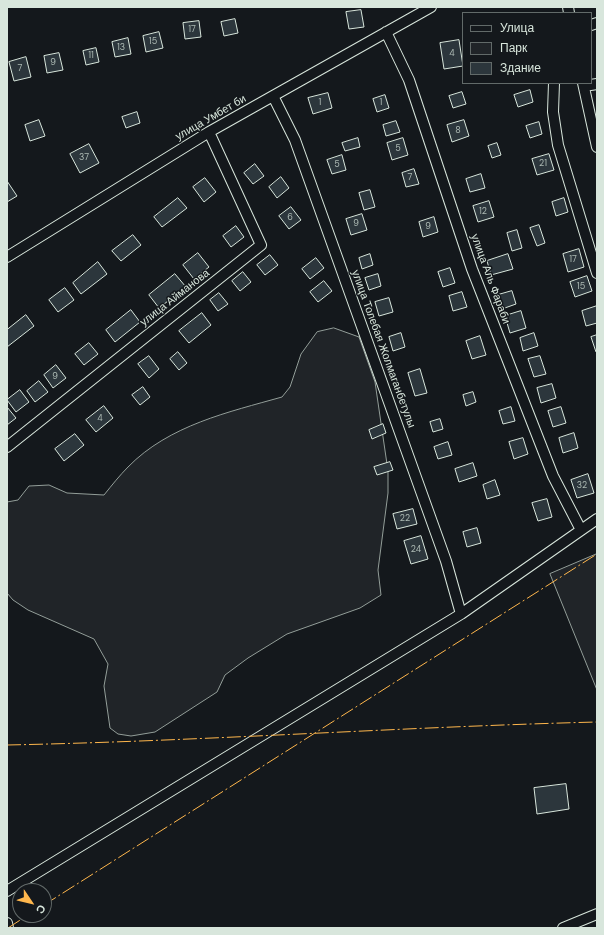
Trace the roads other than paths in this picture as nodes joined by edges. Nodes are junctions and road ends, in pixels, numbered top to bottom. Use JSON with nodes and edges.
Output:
{"nodes":[{"id":1,"x":430,"y":7,"type":"edge"},
{"id":2,"x":386,"y":32,"type":"junction"},
{"id":3,"x":554,"y":84,"type":"edge"},
{"id":4,"x":597,"y":84,"type":"edge"},
{"id":5,"x":584,"y":85,"type":"edge"},
{"id":6,"x":273,"y":96,"type":"junction"},
{"id":7,"x":209,"y":132,"type":"junction"},
{"id":8,"x":596,"y":135,"type":"edge"},
{"id":9,"x":597,"y":146,"type":"edge"},
{"id":10,"x":7,"y":257,"type":"edge"},
{"id":11,"x":597,"y":272,"type":"edge"},
{"id":12,"x":7,"y":446,"type":"edge"},
{"id":13,"x":597,"y":519,"type":"edge"},
{"id":14,"x":581,"y":530,"type":"junction"},
{"id":15,"x":461,"y":614,"type":"junction"},
{"id":16,"x":7,"y":891,"type":"edge"},
{"id":17,"x":597,"y":914,"type":"edge"},
{"id":18,"x":7,"y":923,"type":"edge"},
{"id":19,"x":8,"y":928,"type":"edge"},
{"id":20,"x":564,"y":928,"type":"edge"}],
"edges":[{"from":1,"to":2,"type":"street","name":"улица Умбет би"},
{"from":2,"to":6,"type":"street","name":"улица Умбет би"},
{"from":2,"to":14,"type":"street","name":"улица Аль Фараби"},
{"from":3,"to":11,"type":"street"},
{"from":4,"to":5,"type":"street"},
{"from":5,"to":8,"type":"street"},
{"from":6,"to":7,"type":"street","name":"улица Умбет би"},
{"from":6,"to":15,"type":"street","name":"улица Толебая Жолмаганбетулы"},
{"from":7,"to":10,"type":"street","name":"улица Умбет би"},
{"from":7,"to":12,"type":"street","name":"улица Айманова"},
{"from":8,"to":9,"type":"street"},
{"from":13,"to":14,"type":"street"},
{"from":14,"to":15,"type":"street"},
{"from":15,"to":16,"type":"street"},
{"from":17,"to":20,"type":"street"},
{"from":18,"to":19,"type":"street"}]}
